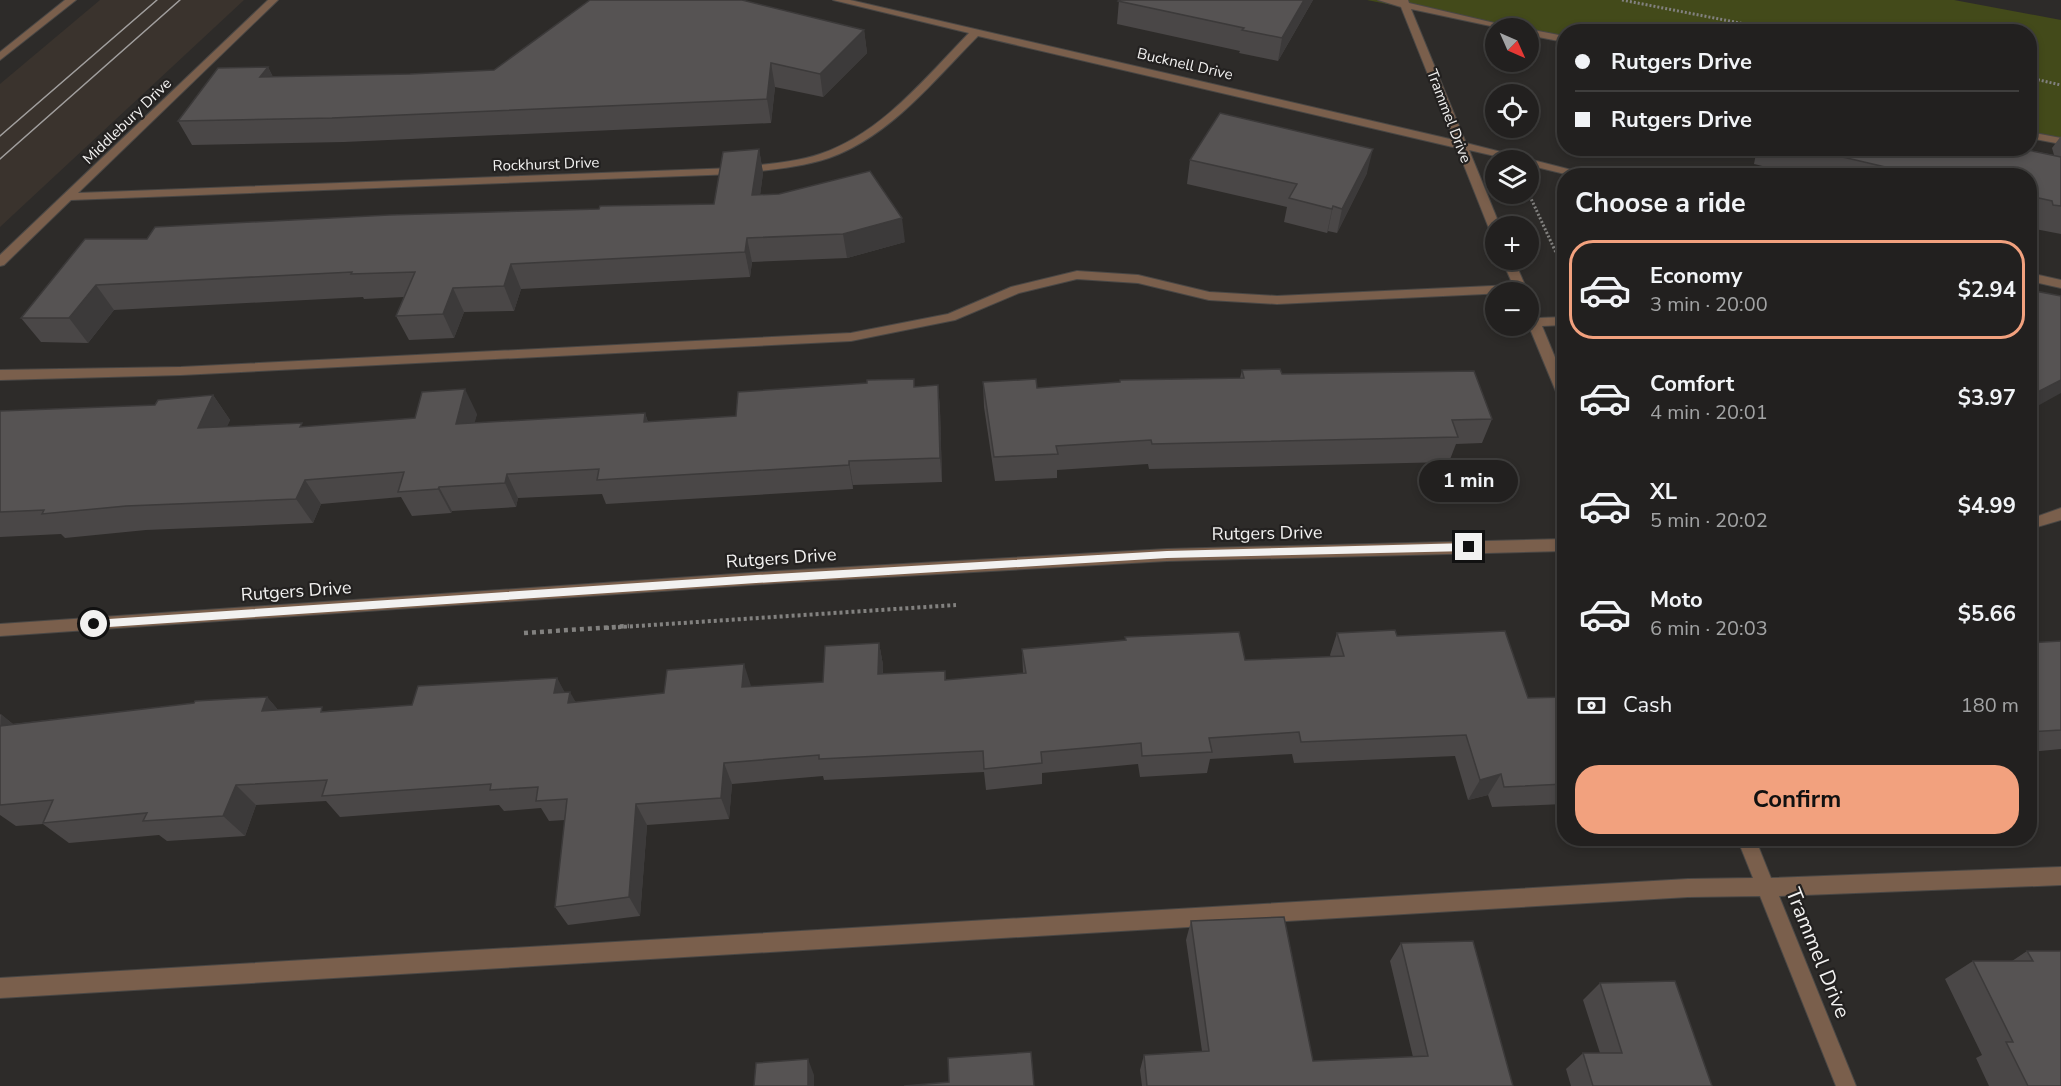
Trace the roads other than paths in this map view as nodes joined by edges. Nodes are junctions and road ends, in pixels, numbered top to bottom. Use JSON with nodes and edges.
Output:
{"nodes":[{"id":1,"x":72,"y":0,"type":"edge"},
{"id":2,"x":273,"y":0,"type":"edge"},
{"id":3,"x":838,"y":0,"type":"edge"},
{"id":4,"x":1383,"y":0,"type":"edge"},
{"id":5,"x":1404,"y":2,"type":"edge"},
{"id":6,"x":1485,"y":22,"type":"edge"},
{"id":7,"x":976,"y":32,"type":"junction"},
{"id":8,"x":1539,"y":34,"type":"edge"},
{"id":9,"x":1557,"y":38,"type":"edge"},
{"id":10,"x":0,"y":57,"type":"edge"},
{"id":11,"x":2037,"y":136,"type":"edge"},
{"id":12,"x":2061,"y":141,"type":"edge"},
{"id":13,"x":1461,"y":146,"type":"junction"},
{"id":14,"x":1485,"y":151,"type":"edge"},
{"id":15,"x":1539,"y":164,"type":"edge"},
{"id":16,"x":1557,"y":169,"type":"edge"},
{"id":17,"x":69,"y":197,"type":"junction"},
{"id":18,"x":1490,"y":216,"type":"edge"},
{"id":19,"x":0,"y":262,"type":"edge"},
{"id":20,"x":2037,"y":279,"type":"edge"},
{"id":21,"x":2061,"y":284,"type":"edge"},
{"id":22,"x":1485,"y":292,"type":"edge"},
{"id":23,"x":1557,"y":321,"type":"edge"},
{"id":24,"x":1539,"y":322,"type":"edge"},
{"id":25,"x":1539,"y":334,"type":"edge"},
{"id":26,"x":0,"y":375,"type":"edge"},
{"id":27,"x":1557,"y":377,"type":"edge"},
{"id":28,"x":2061,"y":514,"type":"edge"},
{"id":29,"x":2037,"y":522,"type":"edge"},
{"id":30,"x":1557,"y":545,"type":"edge"},
{"id":31,"x":0,"y":630,"type":"edge"},
{"id":32,"x":1749,"y":846,"type":"edge"},
{"id":33,"x":2061,"y":876,"type":"edge"},
{"id":34,"x":1766,"y":888,"type":"junction"},
{"id":35,"x":0,"y":988,"type":"edge"},
{"id":36,"x":1846,"y":1086,"type":"edge"}],
"edges":[{"from":1,"to":10,"type":"street"},
{"from":2,"to":17,"type":"street","name":"Middlebury Drive"},
{"from":3,"to":7,"type":"street","name":"Bucknell Drive"},
{"from":4,"to":5,"type":"street"},
{"from":5,"to":6,"type":"street"},
{"from":5,"to":13,"type":"street","name":"Trammel Drive"},
{"from":7,"to":13,"type":"street","name":"Bucknell Drive"},
{"from":7,"to":17,"type":"street","name":"Rockhurst Drive"},
{"from":8,"to":9,"type":"street"},
{"from":11,"to":12,"type":"street"},
{"from":13,"to":14,"type":"street","name":"Bucknell Drive"},
{"from":13,"to":18,"type":"street","name":"Trammel Drive"},
{"from":15,"to":16,"type":"street"},
{"from":17,"to":19,"type":"street","name":"Middlebury Drive"},
{"from":20,"to":21,"type":"street"},
{"from":22,"to":26,"type":"street"},
{"from":23,"to":24,"type":"street"},
{"from":25,"to":27,"type":"street"},
{"from":28,"to":29,"type":"street"},
{"from":30,"to":31,"type":"street","name":"Rutgers Drive"},
{"from":32,"to":34,"type":"street","name":"Trammel Drive"},
{"from":33,"to":34,"type":"street"},
{"from":34,"to":35,"type":"street"},
{"from":34,"to":36,"type":"street","name":"Trammel Drive"}]}
